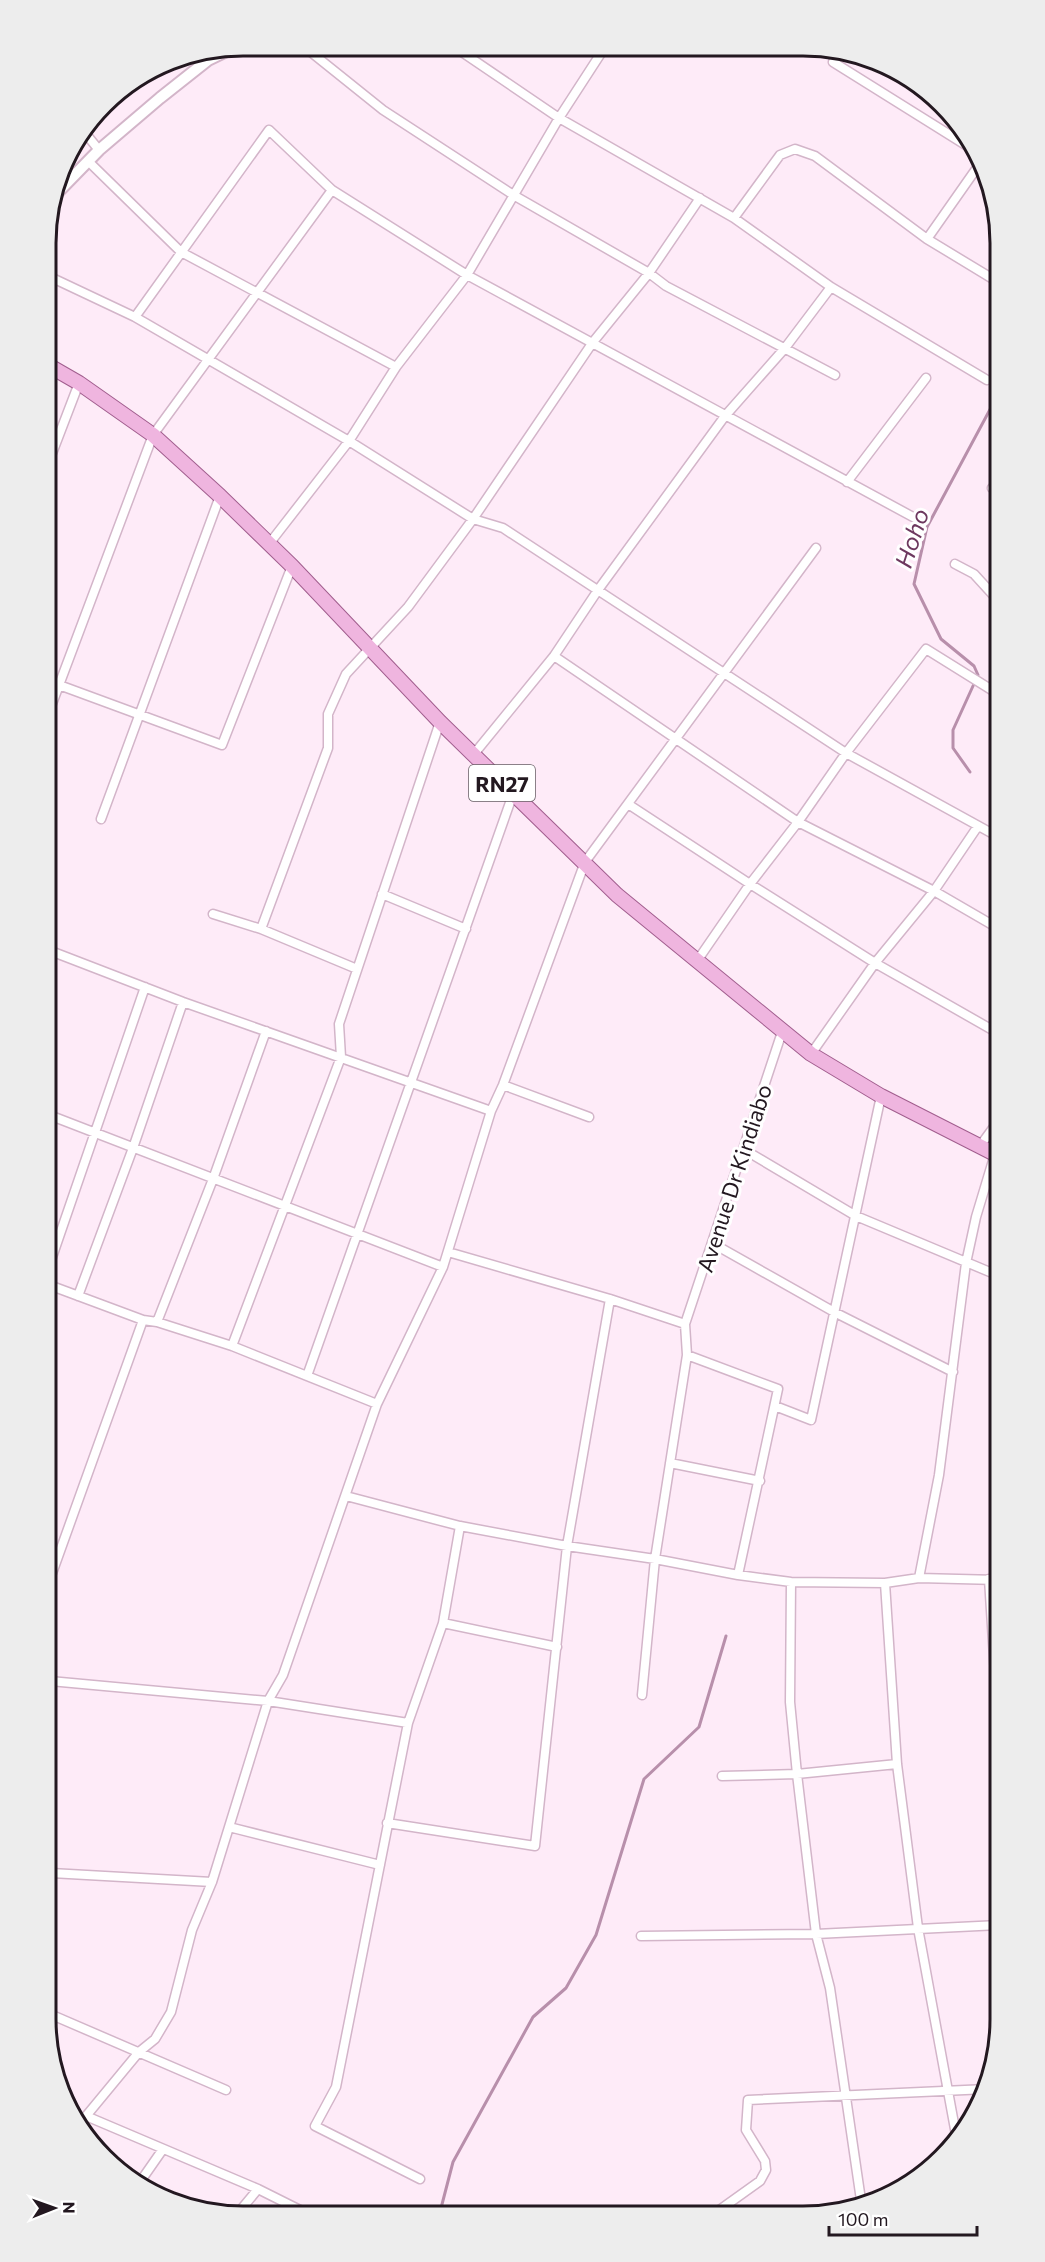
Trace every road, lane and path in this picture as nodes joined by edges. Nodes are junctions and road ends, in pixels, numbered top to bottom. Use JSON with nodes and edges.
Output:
{"nodes":[{"id":1,"x":316,"y":56,"type":"edge"},
{"id":2,"x":468,"y":56,"type":"edge"},
{"id":3,"x":599,"y":56,"type":"edge"},
{"id":4,"x":211,"y":58,"type":"edge"},
{"id":5,"x":208,"y":60,"type":"joint"},
{"id":6,"x":833,"y":62,"type":"dead end"},
{"id":7,"x":559,"y":118,"type":"junction"},
{"id":8,"x":88,"y":137,"type":"edge"},
{"id":9,"x":958,"y":140,"type":"edge"},
{"id":10,"x":99,"y":150,"type":"junction"},
{"id":11,"x":88,"y":162,"type":"junction"},
{"id":12,"x":975,"y":171,"type":"edge"},
{"id":13,"x":64,"y":186,"type":"edge"},
{"id":14,"x":332,"y":190,"type":"junction"},
{"id":15,"x":515,"y":196,"type":"junction"},
{"id":16,"x":700,"y":198,"type":"junction"},
{"id":17,"x":734,"y":218,"type":"junction"},
{"id":18,"x":927,"y":240,"type":"junction"},
{"id":19,"x":181,"y":252,"type":"junction"},
{"id":20,"x":649,"y":273,"type":"junction"},
{"id":21,"x":467,"y":275,"type":"junction"},
{"id":22,"x":990,"y":277,"type":"edge"},
{"id":23,"x":56,"y":280,"type":"edge"},
{"id":24,"x":831,"y":287,"type":"junction"},
{"id":25,"x":258,"y":292,"type":"junction"},
{"id":26,"x":135,"y":316,"type":"junction"},
{"id":27,"x":593,"y":342,"type":"junction"},
{"id":28,"x":785,"y":348,"type":"junction"},
{"id":29,"x":208,"y":361,"type":"junction"},
{"id":30,"x":396,"y":367,"type":"junction"},
{"id":31,"x":56,"y":369,"type":"edge"},
{"id":32,"x":835,"y":375,"type":"dead end"},
{"id":33,"x":926,"y":378,"type":"dead end"},
{"id":34,"x":987,"y":380,"type":"dead end"},
{"id":35,"x":79,"y":382,"type":"junction"},
{"id":36,"x":725,"y":416,"type":"junction"},
{"id":37,"x":153,"y":435,"type":"junction"},
{"id":38,"x":349,"y":441,"type":"junction"},
{"id":39,"x":56,"y":443,"type":"edge"},
{"id":40,"x":847,"y":482,"type":"junction"},
{"id":41,"x":220,"y":496,"type":"junction"},
{"id":42,"x":914,"y":518,"type":"dead end"},
{"id":43,"x":473,"y":519,"type":"junction"},
{"id":44,"x":269,"y":544,"type":"junction"},
{"id":45,"x":816,"y":548,"type":"dead end"},
{"id":46,"x":955,"y":564,"type":"dead end"},
{"id":47,"x":292,"y":566,"type":"junction"},
{"id":48,"x":598,"y":590,"type":"junction"},
{"id":49,"x":990,"y":591,"type":"edge"},
{"id":50,"x":370,"y":647,"type":"junction"},
{"id":51,"x":554,"y":656,"type":"junction"},
{"id":52,"x":724,"y":674,"type":"junction"},
{"id":53,"x":59,"y":686,"type":"junction"},
{"id":54,"x":990,"y":689,"type":"edge"},
{"id":55,"x":56,"y":694,"type":"edge"},
{"id":56,"x":139,"y":715,"type":"junction"},
{"id":57,"x":440,"y":722,"type":"junction"},
{"id":58,"x":676,"y":740,"type":"junction"},
{"id":59,"x":846,"y":753,"type":"junction"},
{"id":60,"x":474,"y":754,"type":"junction"},
{"id":61,"x":513,"y":794,"type":"junction"},
{"id":62,"x":628,"y":804,"type":"junction"},
{"id":63,"x":101,"y":819,"type":"dead end"},
{"id":64,"x":798,"y":822,"type":"junction"},
{"id":65,"x":978,"y":825,"type":"junction"},
{"id":66,"x":990,"y":832,"type":"edge"},
{"id":67,"x":585,"y":862,"type":"junction"},
{"id":68,"x":750,"y":884,"type":"junction"},
{"id":69,"x":934,"y":891,"type":"junction"},
{"id":70,"x":382,"y":894,"type":"junction"},
{"id":71,"x":213,"y":914,"type":"dead end"},
{"id":72,"x":990,"y":923,"type":"edge"},
{"id":73,"x":261,"y":929,"type":"junction"},
{"id":74,"x":466,"y":929,"type":"junction"},
{"id":75,"x":56,"y":953,"type":"edge"},
{"id":76,"x":697,"y":961,"type":"junction"},
{"id":77,"x":875,"y":963,"type":"junction"},
{"id":78,"x":357,"y":969,"type":"junction"},
{"id":79,"x":146,"y":987,"type":"junction"},
{"id":80,"x":183,"y":1002,"type":"junction"},
{"id":81,"x":990,"y":1028,"type":"edge"},
{"id":82,"x":266,"y":1031,"type":"junction"},
{"id":83,"x":782,"y":1032,"type":"junction"},
{"id":84,"x":812,"y":1054,"type":"junction"},
{"id":85,"x":341,"y":1057,"type":"junction"},
{"id":86,"x":411,"y":1082,"type":"junction"},
{"id":87,"x":503,"y":1085,"type":"junction"},
{"id":88,"x":881,"y":1096,"type":"junction"},
{"id":89,"x":491,"y":1111,"type":"junction"},
{"id":90,"x":589,"y":1117,"type":"dead end"},
{"id":91,"x":56,"y":1118,"type":"edge"},
{"id":92,"x":94,"y":1133,"type":"junction"},
{"id":93,"x":990,"y":1133,"type":"edge"},
{"id":94,"x":980,"y":1146,"type":"junction"},
{"id":95,"x":133,"y":1148,"type":"junction"},
{"id":96,"x":743,"y":1149,"type":"junction"},
{"id":97,"x":989,"y":1151,"type":"edge"},
{"id":98,"x":989,"y":1175,"type":"edge"},
{"id":99,"x":213,"y":1179,"type":"junction"},
{"id":100,"x":285,"y":1206,"type":"junction"},
{"id":101,"x":856,"y":1216,"type":"junction"},
{"id":102,"x":357,"y":1234,"type":"junction"},
{"id":103,"x":712,"y":1243,"type":"junction"},
{"id":104,"x":55,"y":1247,"type":"edge"},
{"id":105,"x":448,"y":1252,"type":"junction"},
{"id":106,"x":966,"y":1263,"type":"junction"},
{"id":107,"x":443,"y":1267,"type":"junction"},
{"id":108,"x":989,"y":1272,"type":"edge"},
{"id":109,"x":55,"y":1288,"type":"edge"},
{"id":110,"x":78,"y":1296,"type":"junction"},
{"id":111,"x":610,"y":1299,"type":"junction"},
{"id":112,"x":836,"y":1313,"type":"junction"},
{"id":113,"x":143,"y":1320,"type":"junction"},
{"id":114,"x":157,"y":1322,"type":"junction"},
{"id":115,"x":685,"y":1324,"type":"junction"},
{"id":116,"x":232,"y":1346,"type":"junction"},
{"id":117,"x":687,"y":1355,"type":"junction"},
{"id":118,"x":953,"y":1372,"type":"junction"},
{"id":119,"x":307,"y":1376,"type":"junction"},
{"id":120,"x":377,"y":1404,"type":"junction"},
{"id":121,"x":775,"y":1406,"type":"junction"},
{"id":122,"x":670,"y":1463,"type":"junction"},
{"id":123,"x":760,"y":1481,"type":"junction"},
{"id":124,"x":346,"y":1496,"type":"junction"},
{"id":125,"x":460,"y":1526,"type":"junction"},
{"id":126,"x":567,"y":1546,"type":"junction"},
{"id":127,"x":655,"y":1559,"type":"junction"},
{"id":128,"x":55,"y":1564,"type":"edge"},
{"id":129,"x":738,"y":1575,"type":"junction"},
{"id":130,"x":919,"y":1578,"type":"junction"},
{"id":131,"x":989,"y":1580,"type":"edge"},
{"id":132,"x":791,"y":1582,"type":"junction"},
{"id":133,"x":885,"y":1583,"type":"junction"},
{"id":134,"x":442,"y":1623,"type":"junction"},
{"id":135,"x":557,"y":1647,"type":"junction"},
{"id":136,"x":55,"y":1681,"type":"edge"},
{"id":137,"x":642,"y":1695,"type":"dead end"},
{"id":138,"x":268,"y":1701,"type":"junction"},
{"id":139,"x":408,"y":1723,"type":"junction"},
{"id":140,"x":897,"y":1764,"type":"junction"},
{"id":141,"x":797,"y":1774,"type":"junction"},
{"id":142,"x":722,"y":1776,"type":"dead end"},
{"id":143,"x":387,"y":1823,"type":"junction"},
{"id":144,"x":229,"y":1827,"type":"junction"},
{"id":145,"x":380,"y":1865,"type":"junction"},
{"id":146,"x":55,"y":1873,"type":"edge"},
{"id":147,"x":212,"y":1882,"type":"junction"},
{"id":148,"x":989,"y":1925,"type":"edge"},
{"id":149,"x":918,"y":1928,"type":"junction"},
{"id":150,"x":816,"y":1934,"type":"junction"},
{"id":151,"x":640,"y":1936,"type":"dead end"},
{"id":152,"x":55,"y":2016,"type":"edge"},
{"id":153,"x":139,"y":2052,"type":"junction"},
{"id":154,"x":226,"y":2090,"type":"dead end"},
{"id":155,"x":976,"y":2090,"type":"edge"},
{"id":156,"x":948,"y":2091,"type":"junction"},
{"id":157,"x":844,"y":2095,"type":"junction"},
{"id":158,"x":86,"y":2116,"type":"joint"},
{"id":159,"x":955,"y":2127,"type":"edge"},
{"id":160,"x":163,"y":2149,"type":"junction"},
{"id":161,"x":143,"y":2177,"type":"edge"},
{"id":162,"x":420,"y":2179,"type":"dead end"},
{"id":163,"x":258,"y":2190,"type":"junction"},
{"id":164,"x":860,"y":2197,"type":"edge"},
{"id":165,"x":244,"y":2206,"type":"edge"},
{"id":166,"x":291,"y":2206,"type":"edge"},
{"id":167,"x":725,"y":2206,"type":"edge"}],
"edges":[{"from":1,"to":15,"type":"street"},
{"from":2,"to":7,"type":"street"},
{"from":3,"to":7,"type":"street"},
{"from":4,"to":5,"type":"street"},
{"from":5,"to":10,"type":"street"},
{"from":6,"to":9,"type":"street"},
{"from":7,"to":15,"type":"street"},
{"from":7,"to":16,"type":"street"},
{"from":8,"to":10,"type":"street"},
{"from":10,"to":11,"type":"street"},
{"from":11,"to":13,"type":"street"},
{"from":11,"to":19,"type":"street"},
{"from":12,"to":18,"type":"street"},
{"from":14,"to":19,"type":"street"},
{"from":14,"to":21,"type":"street"},
{"from":14,"to":25,"type":"street"},
{"from":15,"to":20,"type":"street"},
{"from":15,"to":21,"type":"street"},
{"from":16,"to":17,"type":"street"},
{"from":16,"to":20,"type":"street"},
{"from":17,"to":18,"type":"street"},
{"from":17,"to":24,"type":"street"},
{"from":18,"to":22,"type":"street"},
{"from":19,"to":25,"type":"street"},
{"from":19,"to":26,"type":"street"},
{"from":20,"to":27,"type":"street"},
{"from":20,"to":28,"type":"street"},
{"from":21,"to":27,"type":"street"},
{"from":21,"to":30,"type":"street"},
{"from":23,"to":26,"type":"street"},
{"from":24,"to":28,"type":"street"},
{"from":24,"to":34,"type":"street"},
{"from":25,"to":29,"type":"street"},
{"from":25,"to":30,"type":"street"},
{"from":26,"to":29,"type":"street"},
{"from":27,"to":36,"type":"street"},
{"from":27,"to":43,"type":"street"},
{"from":28,"to":32,"type":"street"},
{"from":28,"to":36,"type":"street"},
{"from":29,"to":37,"type":"street"},
{"from":29,"to":38,"type":"street"},
{"from":30,"to":38,"type":"street"},
{"from":31,"to":35,"type":"main road","number":"RN27"},
{"from":33,"to":40,"type":"street"},
{"from":35,"to":37,"type":"main road","number":"RN27"},
{"from":35,"to":39,"type":"street"},
{"from":36,"to":40,"type":"street"},
{"from":36,"to":48,"type":"street"},
{"from":37,"to":41,"type":"main road","number":"RN27"},
{"from":37,"to":53,"type":"street"},
{"from":38,"to":43,"type":"street"},
{"from":38,"to":44,"type":"street"},
{"from":40,"to":42,"type":"street"},
{"from":41,"to":44,"type":"main road","number":"RN27"},
{"from":41,"to":56,"type":"street"},
{"from":43,"to":48,"type":"street"},
{"from":43,"to":50,"type":"street"},
{"from":44,"to":47,"type":"main road","number":"RN27"},
{"from":45,"to":52,"type":"street"},
{"from":46,"to":49,"type":"street"},
{"from":47,"to":50,"type":"main road","number":"RN27"},
{"from":47,"to":56,"type":"street"},
{"from":48,"to":51,"type":"street"},
{"from":48,"to":52,"type":"street"},
{"from":50,"to":57,"type":"main road","number":"RN27"},
{"from":50,"to":73,"type":"street"},
{"from":51,"to":58,"type":"street"},
{"from":51,"to":60,"type":"street"},
{"from":52,"to":58,"type":"street"},
{"from":52,"to":59,"type":"street"},
{"from":53,"to":55,"type":"street"},
{"from":53,"to":56,"type":"street"},
{"from":54,"to":59,"type":"street"},
{"from":56,"to":63,"type":"street"},
{"from":57,"to":60,"type":"main road","number":"RN27"},
{"from":57,"to":70,"type":"street"},
{"from":58,"to":62,"type":"street"},
{"from":58,"to":64,"type":"street"},
{"from":59,"to":64,"type":"street"},
{"from":59,"to":65,"type":"street"},
{"from":60,"to":61,"type":"main road","number":"RN27"},
{"from":61,"to":67,"type":"main road","number":"RN27"},
{"from":61,"to":74,"type":"street"},
{"from":62,"to":67,"type":"street"},
{"from":62,"to":68,"type":"street"},
{"from":64,"to":68,"type":"street"},
{"from":64,"to":69,"type":"street"},
{"from":65,"to":66,"type":"street"},
{"from":65,"to":69,"type":"street"},
{"from":67,"to":76,"type":"main road","number":"RN27"},
{"from":67,"to":87,"type":"street"},
{"from":68,"to":76,"type":"street"},
{"from":68,"to":77,"type":"street"},
{"from":69,"to":72,"type":"street"},
{"from":69,"to":77,"type":"street"},
{"from":70,"to":74,"type":"street"},
{"from":70,"to":78,"type":"street"},
{"from":71,"to":73,"type":"street"},
{"from":73,"to":78,"type":"street"},
{"from":74,"to":86,"type":"street"},
{"from":75,"to":79,"type":"street"},
{"from":76,"to":83,"type":"main road","number":"RN27"},
{"from":77,"to":81,"type":"street"},
{"from":77,"to":84,"type":"street"},
{"from":78,"to":85,"type":"street"},
{"from":79,"to":80,"type":"street"},
{"from":79,"to":92,"type":"street"},
{"from":80,"to":82,"type":"street"},
{"from":80,"to":95,"type":"street"},
{"from":82,"to":85,"type":"street"},
{"from":82,"to":99,"type":"street"},
{"from":83,"to":84,"type":"main road","number":"RN27"},
{"from":83,"to":96,"type":"street","name":"Avenue Dr Kindiabo"},
{"from":84,"to":88,"type":"main road","number":"RN27"},
{"from":85,"to":86,"type":"street"},
{"from":85,"to":100,"type":"street"},
{"from":86,"to":89,"type":"street"},
{"from":86,"to":102,"type":"street"},
{"from":87,"to":89,"type":"street"},
{"from":87,"to":90,"type":"street"},
{"from":88,"to":94,"type":"main road","number":"RN27"},
{"from":88,"to":101,"type":"street"},
{"from":89,"to":105,"type":"street"},
{"from":91,"to":92,"type":"street"},
{"from":92,"to":95,"type":"street"},
{"from":92,"to":104,"type":"street"},
{"from":93,"to":94,"type":"street"},
{"from":94,"to":97,"type":"main road","number":"RN27"},
{"from":95,"to":99,"type":"street"},
{"from":95,"to":110,"type":"street"},
{"from":96,"to":101,"type":"street"},
{"from":96,"to":103,"type":"street","name":"Avenue Dr Kindiabo"},
{"from":98,"to":106,"type":"street"},
{"from":99,"to":100,"type":"street"},
{"from":99,"to":114,"type":"street"},
{"from":100,"to":102,"type":"street"},
{"from":100,"to":116,"type":"street"},
{"from":101,"to":106,"type":"street"},
{"from":101,"to":112,"type":"street"},
{"from":102,"to":107,"type":"street"},
{"from":102,"to":119,"type":"street"},
{"from":103,"to":112,"type":"street"},
{"from":103,"to":115,"type":"street","name":"Avenue Dr Kindiabo"},
{"from":105,"to":107,"type":"street"},
{"from":105,"to":111,"type":"street"},
{"from":106,"to":108,"type":"street"},
{"from":106,"to":118,"type":"street"},
{"from":107,"to":120,"type":"street"},
{"from":109,"to":110,"type":"street"},
{"from":110,"to":113,"type":"street"},
{"from":111,"to":115,"type":"street"},
{"from":111,"to":126,"type":"street"},
{"from":112,"to":118,"type":"street"},
{"from":112,"to":121,"type":"street"},
{"from":113,"to":114,"type":"street"},
{"from":113,"to":128,"type":"street"},
{"from":114,"to":116,"type":"street"},
{"from":115,"to":117,"type":"street"},
{"from":116,"to":119,"type":"street"},
{"from":117,"to":121,"type":"street"},
{"from":117,"to":122,"type":"street"},
{"from":118,"to":130,"type":"street"},
{"from":119,"to":120,"type":"street"},
{"from":120,"to":124,"type":"street"},
{"from":121,"to":123,"type":"street"},
{"from":122,"to":123,"type":"street"},
{"from":122,"to":127,"type":"street"},
{"from":123,"to":129,"type":"street"},
{"from":124,"to":125,"type":"street"},
{"from":124,"to":138,"type":"street"},
{"from":125,"to":126,"type":"street"},
{"from":125,"to":134,"type":"street"},
{"from":126,"to":127,"type":"street"},
{"from":126,"to":135,"type":"street"},
{"from":127,"to":129,"type":"street"},
{"from":127,"to":137,"type":"street"},
{"from":129,"to":132,"type":"street"},
{"from":130,"to":131,"type":"street"},
{"from":130,"to":133,"type":"street"},
{"from":132,"to":133,"type":"street"},
{"from":132,"to":141,"type":"street"},
{"from":133,"to":140,"type":"street"},
{"from":134,"to":135,"type":"street"},
{"from":134,"to":139,"type":"street"},
{"from":135,"to":143,"type":"street"},
{"from":136,"to":138,"type":"street"},
{"from":138,"to":139,"type":"street"},
{"from":138,"to":144,"type":"street"},
{"from":139,"to":143,"type":"street"},
{"from":140,"to":141,"type":"street"},
{"from":140,"to":149,"type":"street"},
{"from":141,"to":142,"type":"street"},
{"from":141,"to":150,"type":"street"},
{"from":143,"to":145,"type":"street"},
{"from":144,"to":145,"type":"street"},
{"from":144,"to":147,"type":"street"},
{"from":145,"to":162,"type":"street"},
{"from":146,"to":147,"type":"street"},
{"from":147,"to":153,"type":"street"},
{"from":148,"to":149,"type":"street"},
{"from":149,"to":150,"type":"street"},
{"from":149,"to":156,"type":"street"},
{"from":150,"to":151,"type":"street"},
{"from":150,"to":157,"type":"street"},
{"from":152,"to":153,"type":"street"},
{"from":153,"to":154,"type":"street"},
{"from":153,"to":158,"type":"street"},
{"from":155,"to":156,"type":"street"},
{"from":156,"to":157,"type":"street"},
{"from":156,"to":159,"type":"street"},
{"from":157,"to":164,"type":"street"},
{"from":157,"to":167,"type":"street"},
{"from":158,"to":160,"type":"street"},
{"from":160,"to":161,"type":"street"},
{"from":160,"to":163,"type":"street"},
{"from":163,"to":165,"type":"street"},
{"from":163,"to":166,"type":"street"}]}
